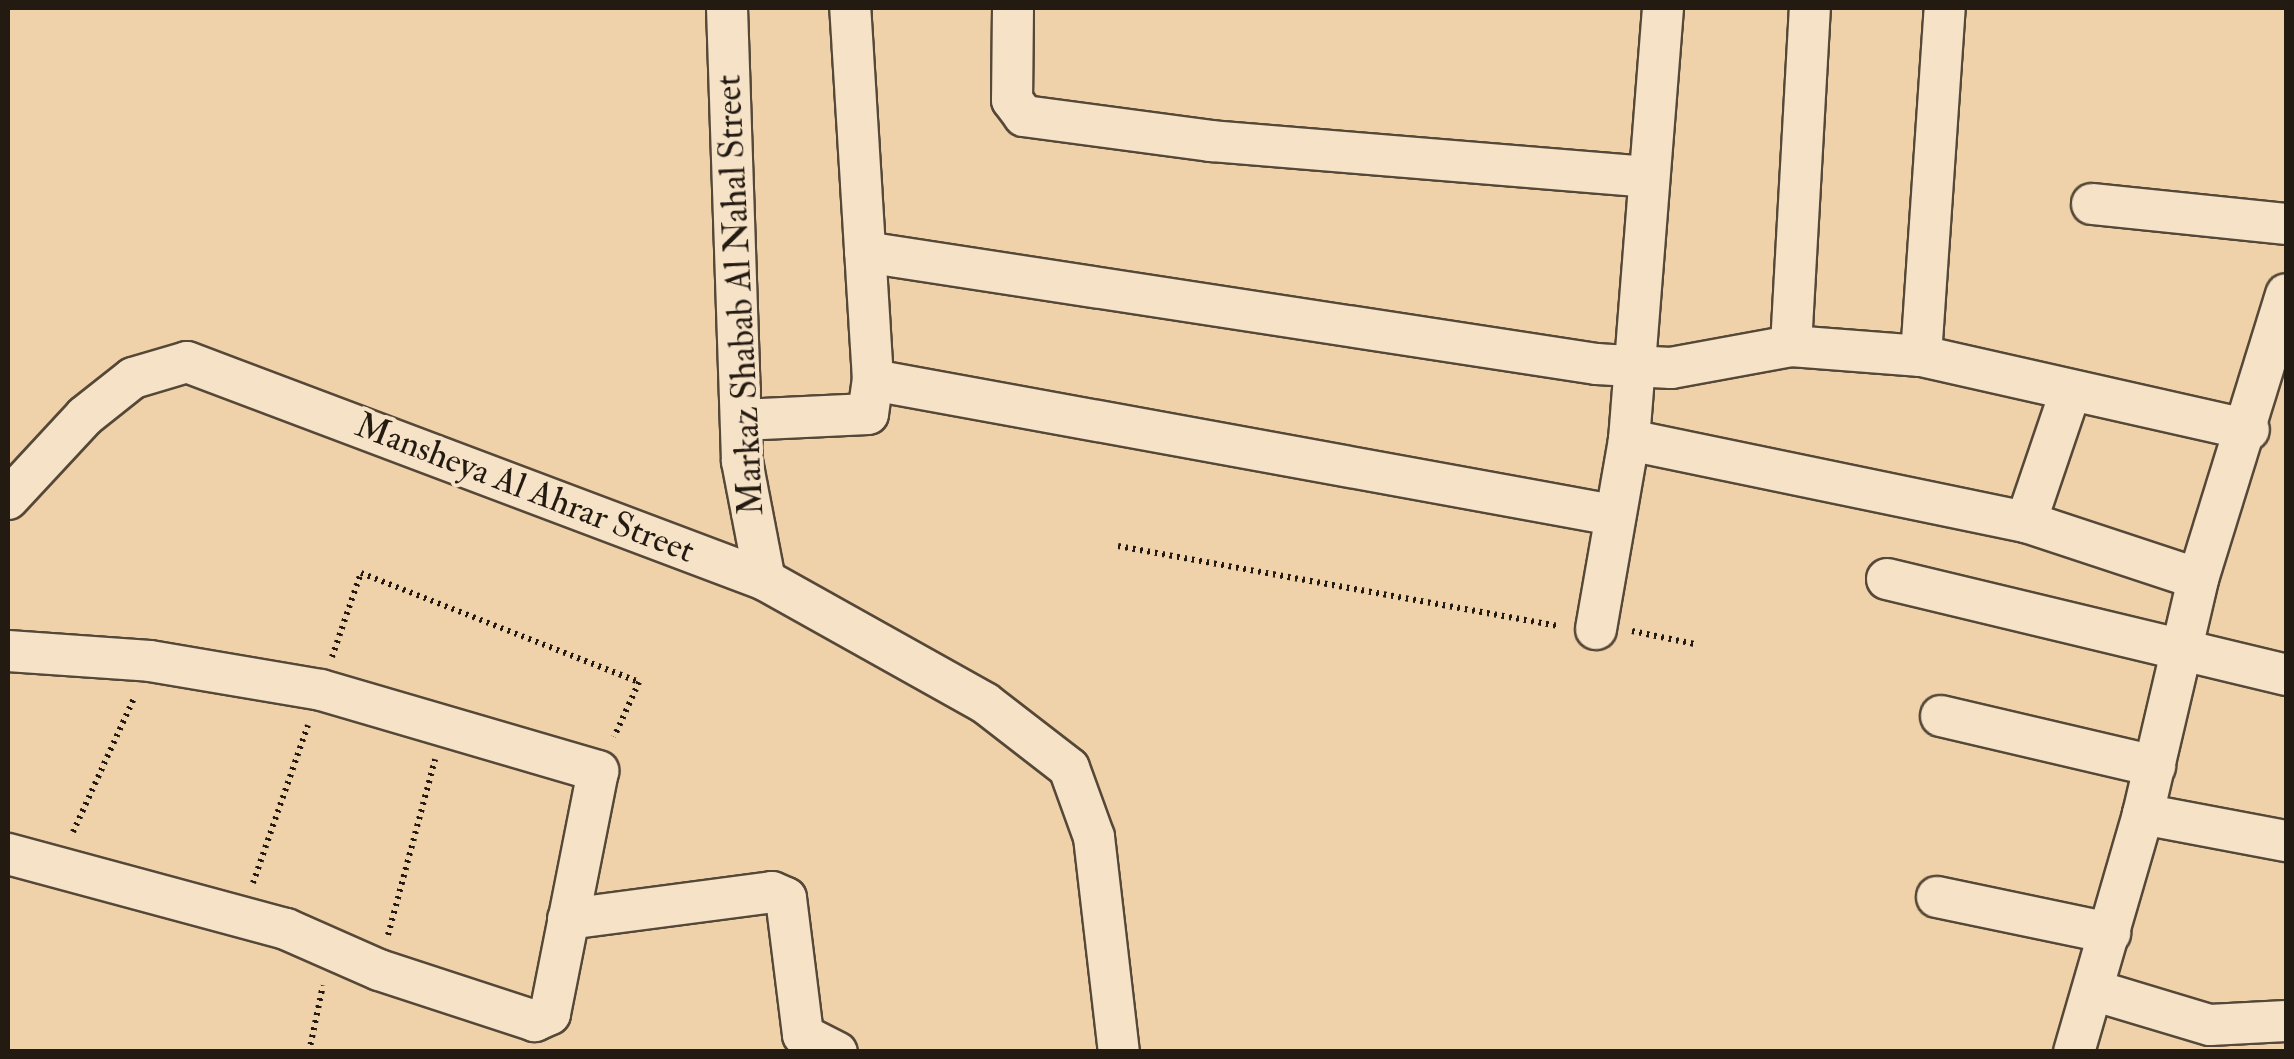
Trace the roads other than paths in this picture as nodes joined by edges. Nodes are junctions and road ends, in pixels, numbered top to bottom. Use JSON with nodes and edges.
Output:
{"nodes":[{"id":1,"x":726,"y":8,"type":"edge"},
{"id":2,"x":850,"y":8,"type":"edge"},
{"id":3,"x":1014,"y":8,"type":"edge"},
{"id":4,"x":1663,"y":8,"type":"edge"},
{"id":5,"x":1810,"y":8,"type":"edge"},
{"id":6,"x":1945,"y":8,"type":"edge"},
{"id":7,"x":1649,"y":176,"type":"junction"},
{"id":8,"x":2092,"y":204,"type":"dead end"},
{"id":9,"x":2286,"y":224,"type":"edge"},
{"id":10,"x":865,"y":252,"type":"junction"},
{"id":11,"x":2286,"y":294,"type":"edge"},
{"id":12,"x":1791,"y":346,"type":"junction"},
{"id":13,"x":1921,"y":356,"type":"junction"},
{"id":14,"x":1630,"y":367,"type":"junction"},
{"id":15,"x":873,"y":380,"type":"junction"},
{"id":16,"x":2070,"y":393,"type":"junction"},
{"id":17,"x":741,"y":420,"type":"junction"},
{"id":18,"x":2249,"y":430,"type":"junction"},
{"id":19,"x":1629,"y":440,"type":"junction"},
{"id":20,"x":8,"y":500,"type":"edge"},
{"id":21,"x":1613,"y":515,"type":"junction"},
{"id":22,"x":2026,"y":522,"type":"junction"},
{"id":23,"x":2198,"y":579,"type":"junction"},
{"id":24,"x":765,"y":580,"type":"junction"},
{"id":25,"x":1886,"y":580,"type":"dead end"},
{"id":26,"x":1596,"y":629,"type":"road end"},
{"id":27,"x":8,"y":651,"type":"edge"},
{"id":28,"x":2180,"y":655,"type":"junction"},
{"id":29,"x":2286,"y":675,"type":"edge"},
{"id":30,"x":1940,"y":716,"type":"dead end"},
{"id":31,"x":2155,"y":766,"type":"junction"},
{"id":32,"x":2143,"y":814,"type":"junction"},
{"id":33,"x":2286,"y":840,"type":"edge"},
{"id":34,"x":8,"y":854,"type":"edge"},
{"id":35,"x":1937,"y":898,"type":"dead end"},
{"id":36,"x":568,"y":919,"type":"junction"},
{"id":37,"x":2110,"y":933,"type":"junction"},
{"id":38,"x":2093,"y":990,"type":"junction"},
{"id":39,"x":2286,"y":1022,"type":"edge"},
{"id":40,"x":2209,"y":1038,"type":"edge"},
{"id":41,"x":837,"y":1052,"type":"edge"},
{"id":42,"x":1119,"y":1052,"type":"edge"},
{"id":43,"x":2074,"y":1052,"type":"edge"}],
"edges":[{"from":1,"to":17,"type":"street","name":"Markaz Shabab Al Nahal Street"},
{"from":2,"to":10,"type":"street"},
{"from":3,"to":7,"type":"street"},
{"from":4,"to":7,"type":"street"},
{"from":5,"to":12,"type":"street"},
{"from":6,"to":13,"type":"street"},
{"from":7,"to":14,"type":"street"},
{"from":8,"to":9,"type":"street"},
{"from":10,"to":14,"type":"street"},
{"from":10,"to":15,"type":"street"},
{"from":11,"to":18,"type":"street"},
{"from":12,"to":13,"type":"street"},
{"from":12,"to":14,"type":"street"},
{"from":13,"to":16,"type":"street"},
{"from":14,"to":19,"type":"street"},
{"from":15,"to":17,"type":"street"},
{"from":15,"to":21,"type":"street"},
{"from":16,"to":18,"type":"street"},
{"from":16,"to":22,"type":"street"},
{"from":17,"to":24,"type":"street","name":"Markaz Shabab Al Nahal Street"},
{"from":18,"to":23,"type":"street"},
{"from":19,"to":21,"type":"street"},
{"from":19,"to":22,"type":"street"},
{"from":20,"to":24,"type":"street","name":"Mansheya Al Ahrar Street"},
{"from":21,"to":26,"type":"street"},
{"from":22,"to":23,"type":"street"},
{"from":23,"to":28,"type":"street"},
{"from":24,"to":42,"type":"street","name":"Mansheya Al Ahrar Street"},
{"from":25,"to":28,"type":"street"},
{"from":27,"to":36,"type":"street"},
{"from":28,"to":29,"type":"street"},
{"from":28,"to":31,"type":"street"},
{"from":30,"to":31,"type":"street"},
{"from":31,"to":32,"type":"street"},
{"from":32,"to":33,"type":"street"},
{"from":32,"to":37,"type":"street"},
{"from":34,"to":36,"type":"street"},
{"from":35,"to":37,"type":"street"},
{"from":36,"to":41,"type":"street"},
{"from":37,"to":38,"type":"street"},
{"from":38,"to":40,"type":"street"},
{"from":38,"to":43,"type":"street"},
{"from":39,"to":40,"type":"street"}]}
